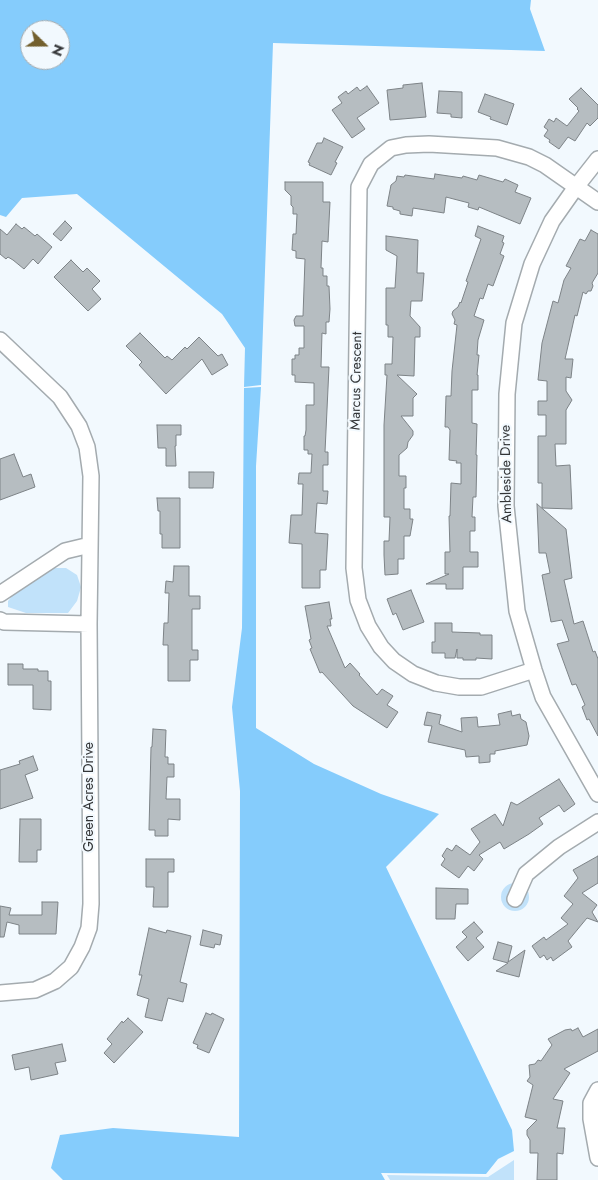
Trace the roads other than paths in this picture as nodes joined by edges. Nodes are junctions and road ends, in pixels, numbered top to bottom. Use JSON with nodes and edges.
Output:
{"nodes":[{"id":1,"x":598,"y":159,"type":"edge"},
{"id":2,"x":576,"y":186,"type":"junction"},
{"id":3,"x":598,"y":202,"type":"edge"},
{"id":4,"x":0,"y":340,"type":"edge"},
{"id":5,"x":90,"y":545,"type":"junction"},
{"id":6,"x":0,"y":594,"type":"edge"},
{"id":7,"x":0,"y":620,"type":"edge"},
{"id":8,"x":89,"y":624,"type":"junction"},
{"id":9,"x":534,"y":670,"type":"junction"},
{"id":10,"x":598,"y":794,"type":"edge"},
{"id":11,"x":598,"y":822,"type":"edge"},
{"id":12,"x":515,"y":899,"type":"dead end"},
{"id":13,"x":0,"y":993,"type":"edge"},
{"id":14,"x":598,"y":1090,"type":"edge"},
{"id":15,"x":598,"y":1158,"type":"edge"}],
"edges":[{"from":1,"to":2,"type":"street","name":"Ambleside Drive"},
{"from":2,"to":3,"type":"street","name":"Marcus Crescent"},
{"from":2,"to":9,"type":"street","name":"Ambleside Drive"},
{"from":2,"to":9,"type":"street","name":"Marcus Crescent"},
{"from":4,"to":5,"type":"street","name":"Green Acres Drive"},
{"from":5,"to":6,"type":"street"},
{"from":5,"to":8,"type":"street","name":"Green Acres Drive"},
{"from":7,"to":8,"type":"street"},
{"from":8,"to":13,"type":"street","name":"Green Acres Drive"},
{"from":9,"to":10,"type":"street","name":"Ambleside Drive"},
{"from":11,"to":12,"type":"street"},
{"from":14,"to":15,"type":"street"}]}
